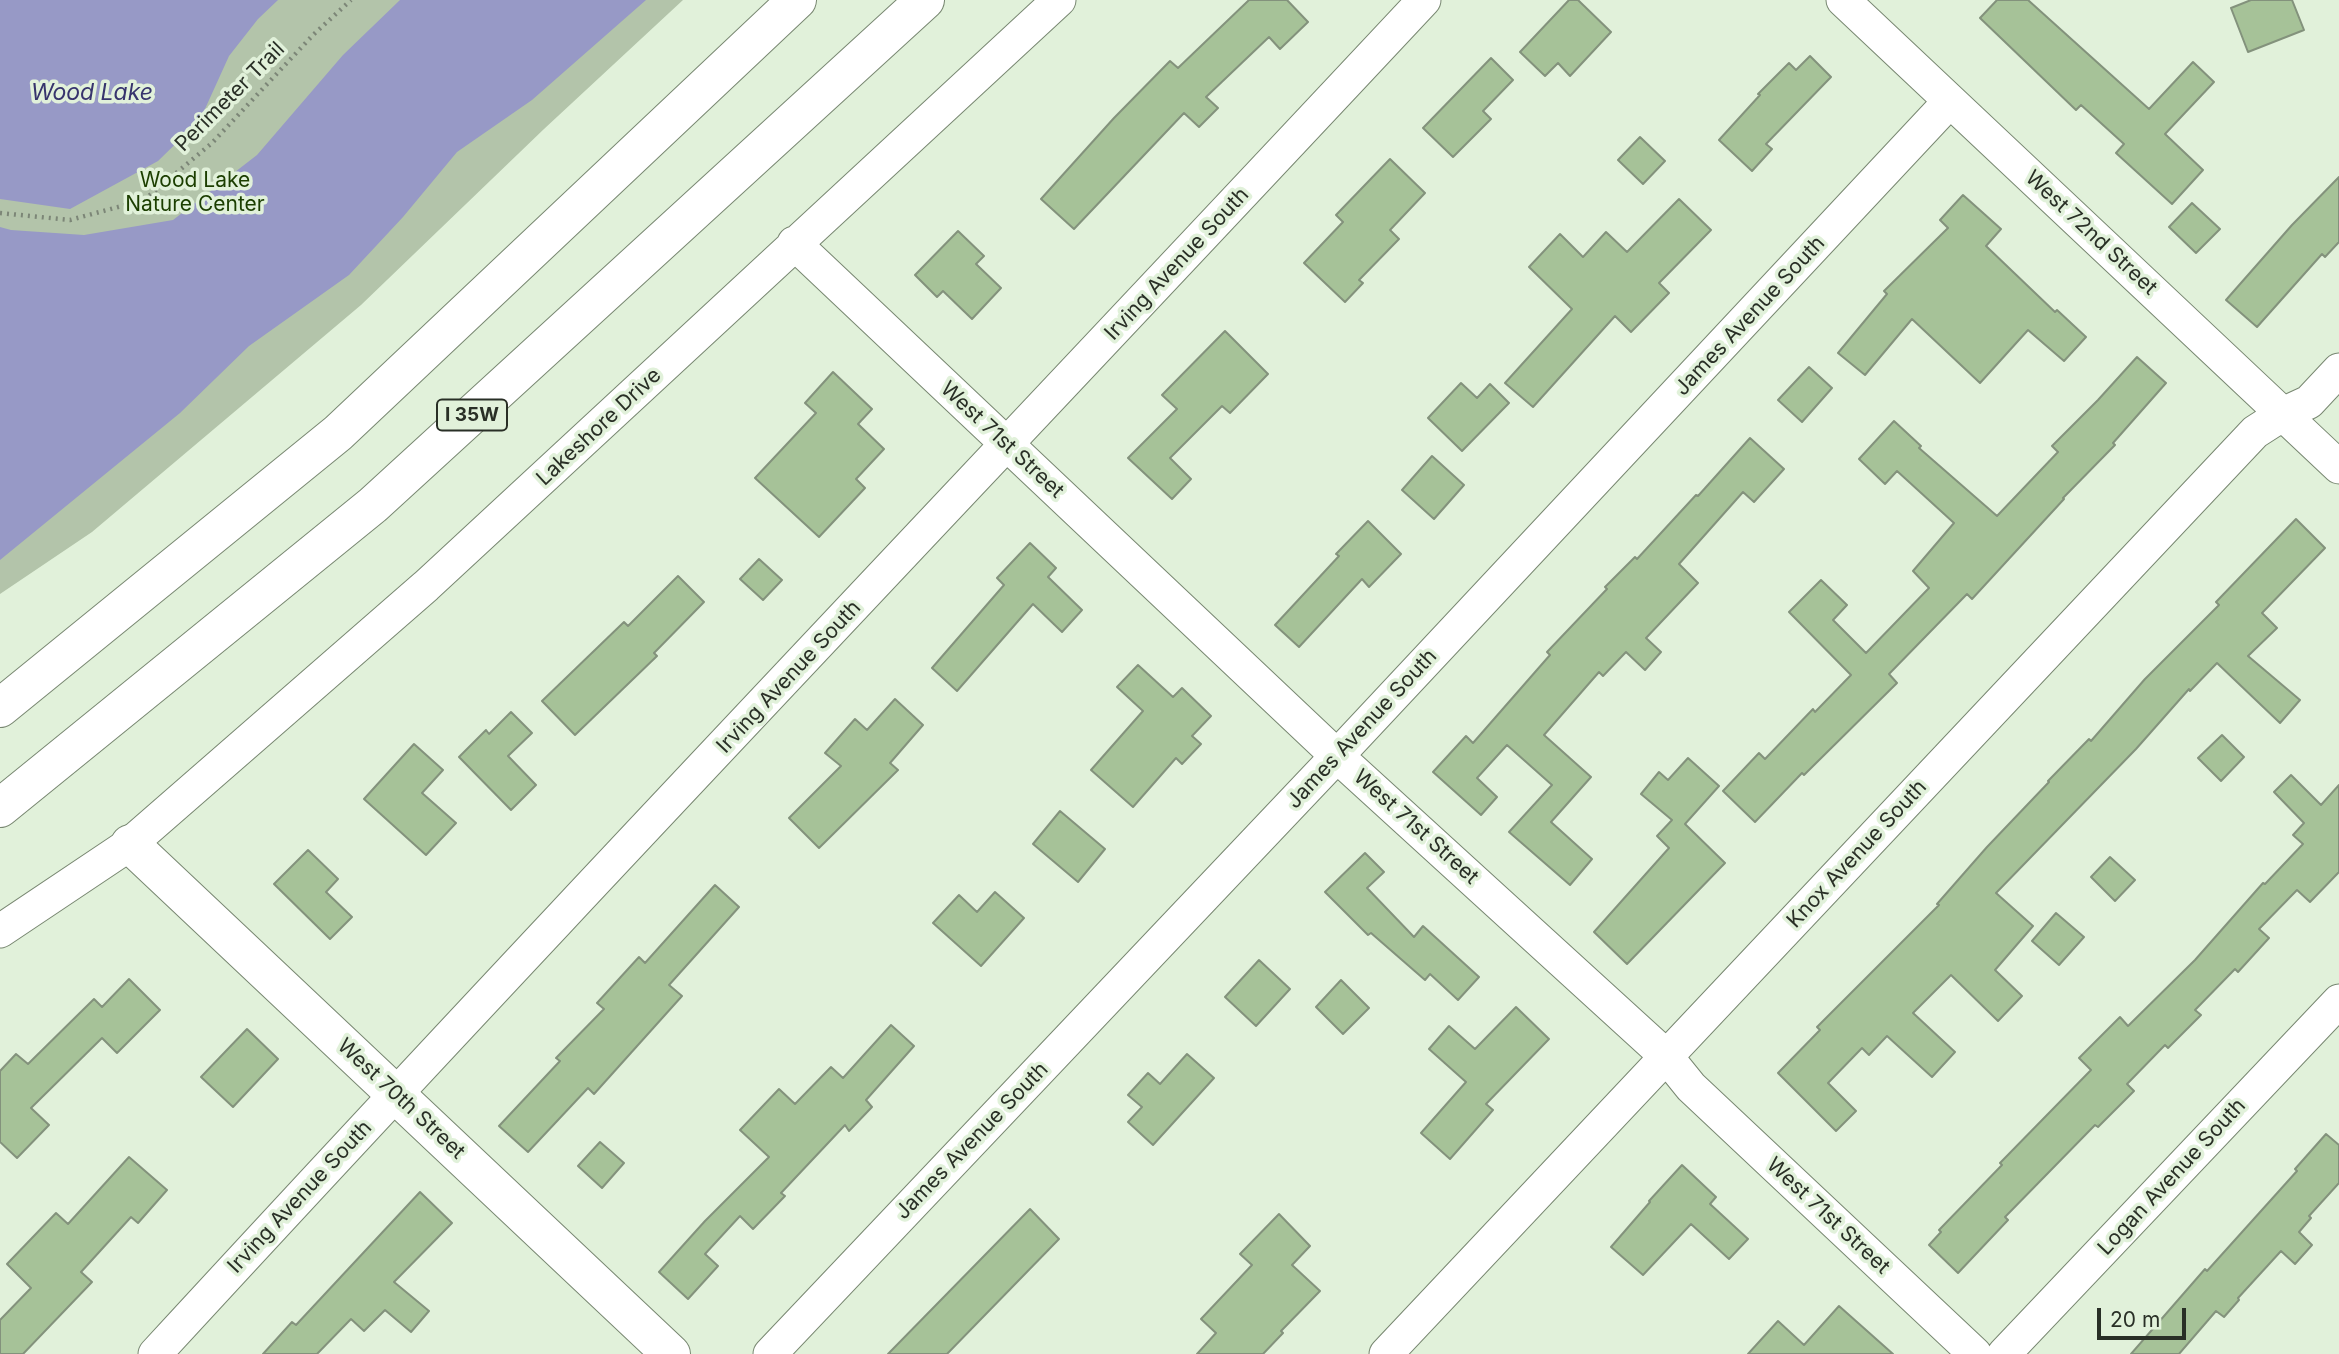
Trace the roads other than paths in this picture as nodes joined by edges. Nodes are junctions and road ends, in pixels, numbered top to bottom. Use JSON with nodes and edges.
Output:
{"nodes":[{"id":1,"x":797,"y":0,"type":"edge"},
{"id":2,"x":925,"y":0,"type":"edge"},
{"id":3,"x":1059,"y":0,"type":"edge"},
{"id":4,"x":1424,"y":0,"type":"edge"},
{"id":5,"x":1843,"y":0,"type":"edge"},
{"id":6,"x":1950,"y":101,"type":"junction"},
{"id":7,"x":794,"y":243,"type":"junction"},
{"id":8,"x":2339,"y":370,"type":"edge"},
{"id":9,"x":2283,"y":414,"type":"junction"},
{"id":10,"x":1008,"y":445,"type":"junction"},
{"id":11,"x":2339,"y":467,"type":"edge"},
{"id":12,"x":0,"y":708,"type":"edge"},
{"id":13,"x":1337,"y":756,"type":"junction"},
{"id":14,"x":0,"y":808,"type":"edge"},
{"id":15,"x":130,"y":844,"type":"junction"},
{"id":16,"x":0,"y":931,"type":"edge"},
{"id":17,"x":2339,"y":1001,"type":"edge"},
{"id":18,"x":1666,"y":1056,"type":"junction"},
{"id":19,"x":395,"y":1094,"type":"junction"},
{"id":20,"x":155,"y":1354,"type":"edge"},
{"id":21,"x":671,"y":1354,"type":"edge"},
{"id":22,"x":770,"y":1354,"type":"edge"},
{"id":23,"x":1386,"y":1354,"type":"edge"},
{"id":24,"x":1975,"y":1354,"type":"edge"},
{"id":25,"x":2004,"y":1354,"type":"edge"}],
"edges":[{"from":1,"to":12,"type":"main road"},
{"from":2,"to":14,"type":"main road","number":"I 35W"},
{"from":3,"to":7,"type":"street","name":"Lakeshore Drive"},
{"from":4,"to":10,"type":"street","name":"Irving Avenue South"},
{"from":5,"to":6,"type":"street","name":"West 72nd Street"},
{"from":6,"to":9,"type":"street","name":"West 72nd Street"},
{"from":6,"to":13,"type":"street","name":"James Avenue South"},
{"from":7,"to":10,"type":"street","name":"West 71st Street"},
{"from":7,"to":15,"type":"street","name":"Lakeshore Drive"},
{"from":8,"to":9,"type":"street","name":"Knox Avenue South"},
{"from":9,"to":11,"type":"street","name":"West 72nd Street"},
{"from":9,"to":18,"type":"street","name":"Knox Avenue South"},
{"from":10,"to":13,"type":"street","name":"West 71st Street"},
{"from":10,"to":19,"type":"street","name":"Irving Avenue South"},
{"from":13,"to":18,"type":"street","name":"West 71st Street"},
{"from":13,"to":22,"type":"street","name":"James Avenue South"},
{"from":15,"to":16,"type":"street","name":"Lakeshore Drive"},
{"from":15,"to":19,"type":"main road","name":"West 70th Street"},
{"from":17,"to":25,"type":"street","name":"Logan Avenue South"},
{"from":18,"to":23,"type":"street","name":"Knox Avenue South"},
{"from":18,"to":24,"type":"street","name":"West 71st Street"},
{"from":19,"to":20,"type":"street","name":"Irving Avenue South"},
{"from":19,"to":21,"type":"main road","name":"West 70th Street"}]}
